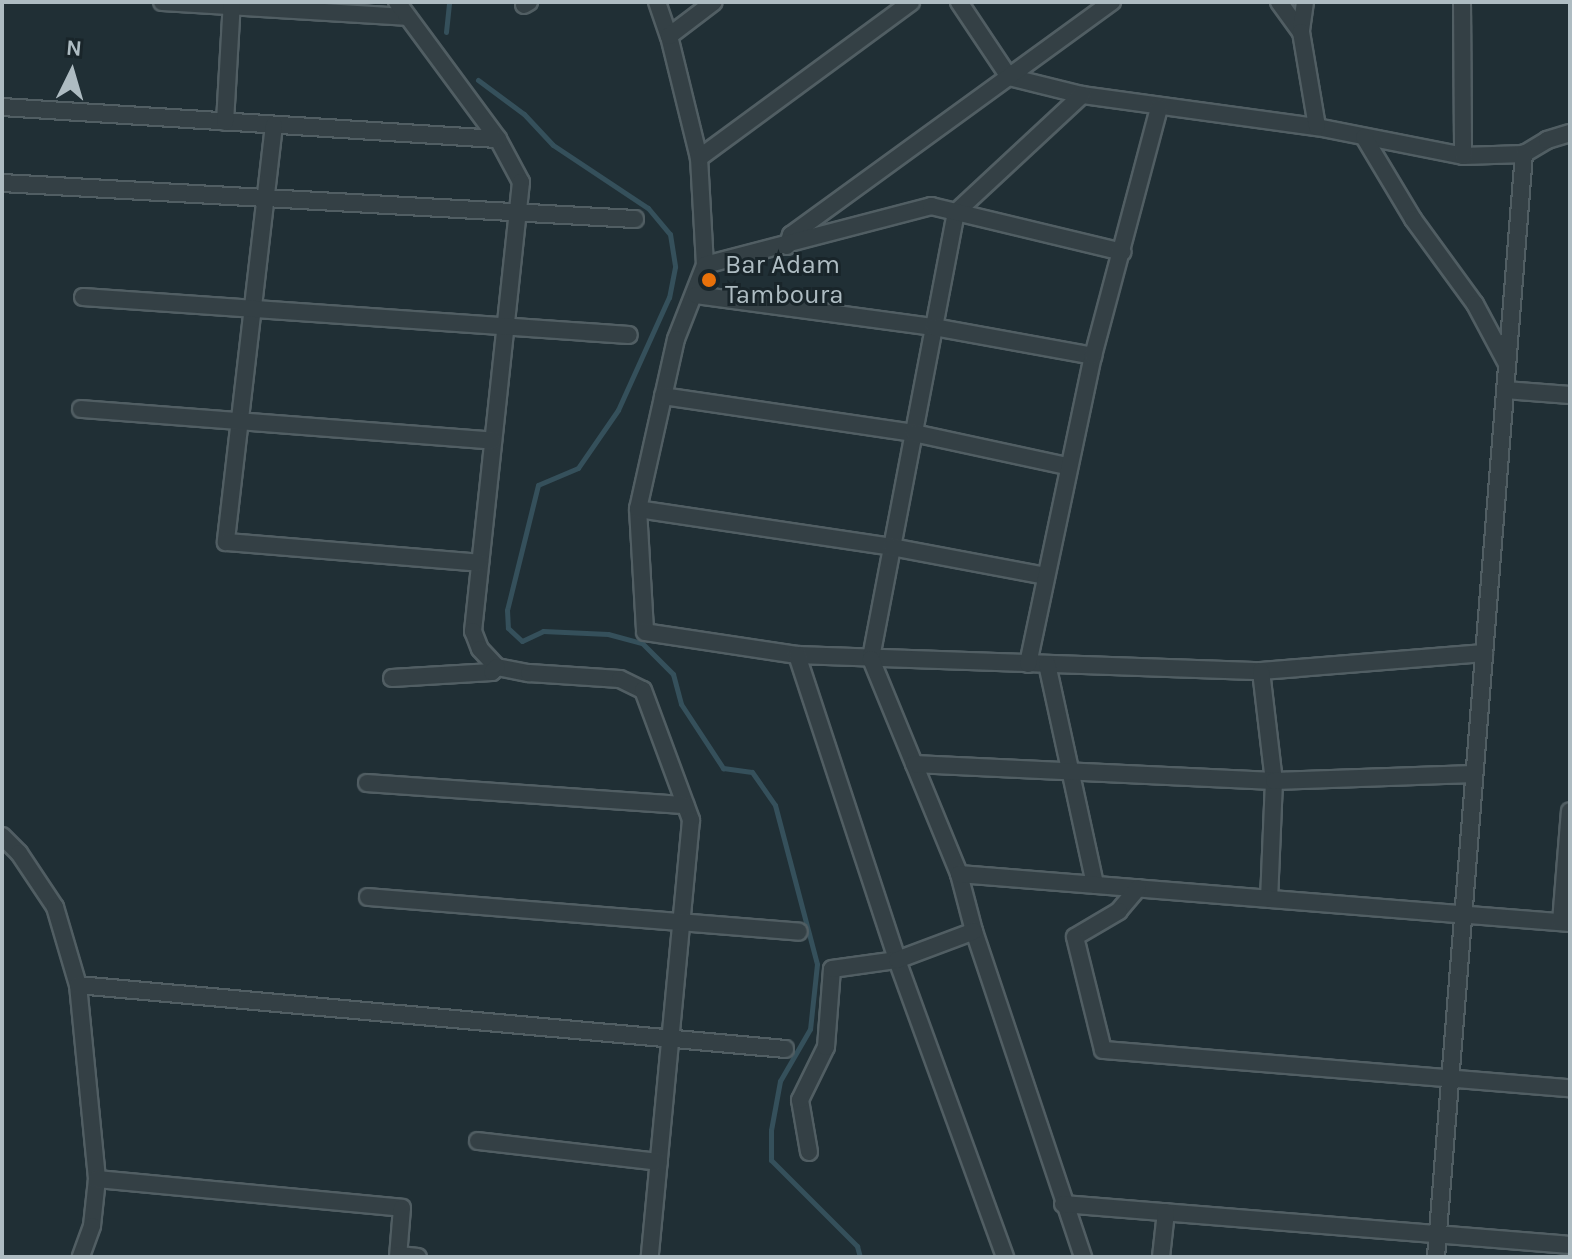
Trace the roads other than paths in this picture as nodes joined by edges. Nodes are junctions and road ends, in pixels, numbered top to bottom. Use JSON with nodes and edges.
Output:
{"nodes":[{"id":1,"x":162,"y":2,"type":"edge"},
{"id":2,"x":397,"y":2,"type":"edge"},
{"id":3,"x":657,"y":2,"type":"edge"},
{"id":4,"x":714,"y":2,"type":"edge"},
{"id":5,"x":911,"y":2,"type":"edge"},
{"id":6,"x":959,"y":2,"type":"edge"},
{"id":7,"x":1112,"y":2,"type":"edge"},
{"id":8,"x":1279,"y":2,"type":"edge"},
{"id":9,"x":1305,"y":2,"type":"edge"},
{"id":10,"x":1462,"y":2,"type":"edge"},
{"id":11,"x":231,"y":4,"type":"edge"},
{"id":12,"x":406,"y":17,"type":"junction"},
{"id":13,"x":1301,"y":32,"type":"junction"},
{"id":14,"x":669,"y":36,"type":"junction"},
{"id":15,"x":1009,"y":77,"type":"junction"},
{"id":16,"x":1082,"y":95,"type":"junction"},
{"id":17,"x":2,"y":107,"type":"edge"},
{"id":18,"x":1159,"y":108,"type":"junction"},
{"id":19,"x":225,"y":122,"type":"junction"},
{"id":20,"x":274,"y":125,"type":"junction"},
{"id":21,"x":1317,"y":127,"type":"junction"},
{"id":22,"x":1570,"y":133,"type":"edge"},
{"id":23,"x":1364,"y":137,"type":"junction"},
{"id":24,"x":498,"y":139,"type":"junction"},
{"id":25,"x":1524,"y":154,"type":"junction"},
{"id":26,"x":1463,"y":156,"type":"junction"},
{"id":27,"x":699,"y":158,"type":"junction"},
{"id":28,"x":2,"y":183,"type":"edge"},
{"id":29,"x":265,"y":198,"type":"junction"},
{"id":30,"x":518,"y":212,"type":"junction"},
{"id":31,"x":956,"y":212,"type":"junction"},
{"id":32,"x":635,"y":219,"type":"dead end"},
{"id":33,"x":787,"y":246,"type":"junction"},
{"id":34,"x":1123,"y":252,"type":"junction"},
{"id":35,"x":705,"y":265,"type":"junction"},
{"id":36,"x":696,"y":295,"type":"junction"},
{"id":37,"x":83,"y":297,"type":"dead end"},
{"id":38,"x":253,"y":308,"type":"junction"},
{"id":39,"x":506,"y":326,"type":"junction"},
{"id":40,"x":934,"y":327,"type":"junction"},
{"id":41,"x":629,"y":335,"type":"dead end"},
{"id":42,"x":1093,"y":356,"type":"junction"},
{"id":43,"x":1507,"y":363,"type":"junction"},
{"id":44,"x":1505,"y":390,"type":"junction"},
{"id":45,"x":1570,"y":395,"type":"edge"},
{"id":46,"x":663,"y":396,"type":"junction"},
{"id":47,"x":81,"y":409,"type":"dead end"},
{"id":48,"x":240,"y":421,"type":"junction"},
{"id":49,"x":914,"y":433,"type":"junction"},
{"id":50,"x":493,"y":441,"type":"junction"},
{"id":51,"x":1067,"y":466,"type":"junction"},
{"id":52,"x":638,"y":509,"type":"junction"},
{"id":53,"x":892,"y":547,"type":"junction"},
{"id":54,"x":480,"y":563,"type":"junction"},
{"id":55,"x":1045,"y":576,"type":"junction"},
{"id":56,"x":1484,"y":653,"type":"junction"},
{"id":57,"x":797,"y":655,"type":"junction"},
{"id":58,"x":871,"y":659,"type":"junction"},
{"id":59,"x":1028,"y":664,"type":"junction"},
{"id":60,"x":1047,"y":664,"type":"junction"},
{"id":61,"x":497,"y":667,"type":"junction"},
{"id":62,"x":1261,"y":671,"type":"junction"},
{"id":63,"x":392,"y":678,"type":"dead end"},
{"id":64,"x":914,"y":764,"type":"junction"},
{"id":65,"x":1070,"y":771,"type":"junction"},
{"id":66,"x":1474,"y":774,"type":"junction"},
{"id":67,"x":1274,"y":781,"type":"junction"},
{"id":68,"x":367,"y":783,"type":"dead end"},
{"id":69,"x":685,"y":805,"type":"junction"},
{"id":70,"x":1570,"y":811,"type":"edge"},
{"id":71,"x":1569,"y":828,"type":"edge"},
{"id":72,"x":2,"y":836,"type":"edge"},
{"id":73,"x":959,"y":874,"type":"junction"},
{"id":74,"x":1095,"y":885,"type":"junction"},
{"id":75,"x":1138,"y":888,"type":"junction"},
{"id":76,"x":368,"y":897,"type":"dead end"},
{"id":77,"x":1269,"y":899,"type":"junction"},
{"id":78,"x":1463,"y":914,"type":"junction"},
{"id":79,"x":681,"y":922,"type":"junction"},
{"id":80,"x":1566,"y":922,"type":"edge"},
{"id":81,"x":974,"y":931,"type":"junction"},
{"id":82,"x":799,"y":932,"type":"dead end"},
{"id":83,"x":897,"y":960,"type":"junction"},
{"id":84,"x":78,"y":985,"type":"junction"},
{"id":85,"x":670,"y":1039,"type":"junction"},
{"id":86,"x":785,"y":1049,"type":"dead end"},
{"id":87,"x":1450,"y":1078,"type":"junction"},
{"id":88,"x":1570,"y":1088,"type":"edge"},
{"id":89,"x":478,"y":1141,"type":"dead end"},
{"id":90,"x":809,"y":1152,"type":"dead end"},
{"id":91,"x":659,"y":1162,"type":"junction"},
{"id":92,"x":97,"y":1179,"type":"junction"},
{"id":93,"x":1063,"y":1204,"type":"junction"},
{"id":94,"x":1166,"y":1212,"type":"junction"},
{"id":95,"x":1437,"y":1234,"type":"junction"},
{"id":96,"x":1570,"y":1245,"type":"edge"},
{"id":97,"x":398,"y":1256,"type":"edge"},
{"id":98,"x":81,"y":1257,"type":"edge"},
{"id":99,"x":418,"y":1257,"type":"edge"},
{"id":100,"x":650,"y":1257,"type":"edge"},
{"id":101,"x":1005,"y":1257,"type":"edge"},
{"id":102,"x":1083,"y":1257,"type":"edge"},
{"id":103,"x":1161,"y":1257,"type":"edge"},
{"id":104,"x":1436,"y":1257,"type":"edge"}],
"edges":[{"from":1,"to":11,"type":"street"},
{"from":2,"to":12,"type":"street"},
{"from":3,"to":14,"type":"street"},
{"from":4,"to":14,"type":"street"},
{"from":5,"to":27,"type":"street"},
{"from":6,"to":15,"type":"street"},
{"from":7,"to":15,"type":"street"},
{"from":8,"to":13,"type":"street"},
{"from":9,"to":13,"type":"street"},
{"from":10,"to":26,"type":"street"},
{"from":11,"to":12,"type":"street"},
{"from":11,"to":19,"type":"street"},
{"from":12,"to":24,"type":"street"},
{"from":13,"to":21,"type":"street"},
{"from":14,"to":27,"type":"street"},
{"from":15,"to":16,"type":"street"},
{"from":15,"to":33,"type":"street"},
{"from":16,"to":18,"type":"street"},
{"from":16,"to":31,"type":"street"},
{"from":17,"to":19,"type":"street"},
{"from":18,"to":21,"type":"street"},
{"from":18,"to":34,"type":"street"},
{"from":19,"to":20,"type":"street"},
{"from":20,"to":24,"type":"street"},
{"from":20,"to":29,"type":"street"},
{"from":21,"to":23,"type":"street"},
{"from":22,"to":25,"type":"street"},
{"from":23,"to":26,"type":"street"},
{"from":23,"to":43,"type":"street"},
{"from":24,"to":30,"type":"street"},
{"from":25,"to":26,"type":"street"},
{"from":25,"to":43,"type":"street"},
{"from":27,"to":35,"type":"street"},
{"from":28,"to":29,"type":"street"},
{"from":29,"to":30,"type":"street"},
{"from":29,"to":38,"type":"street"},
{"from":30,"to":32,"type":"street"},
{"from":30,"to":39,"type":"street"},
{"from":31,"to":33,"type":"street"},
{"from":31,"to":34,"type":"street"},
{"from":31,"to":40,"type":"street"},
{"from":33,"to":35,"type":"street"},
{"from":34,"to":42,"type":"street"},
{"from":35,"to":36,"type":"street"},
{"from":36,"to":40,"type":"street"},
{"from":36,"to":46,"type":"street"},
{"from":37,"to":38,"type":"street"},
{"from":38,"to":39,"type":"street"},
{"from":38,"to":48,"type":"street"},
{"from":39,"to":41,"type":"street"},
{"from":39,"to":50,"type":"street"},
{"from":40,"to":42,"type":"street"},
{"from":40,"to":49,"type":"street"},
{"from":42,"to":51,"type":"street"},
{"from":43,"to":44,"type":"street"},
{"from":44,"to":45,"type":"street"},
{"from":44,"to":56,"type":"street"},
{"from":46,"to":49,"type":"street"},
{"from":46,"to":52,"type":"street"},
{"from":47,"to":48,"type":"street"},
{"from":48,"to":50,"type":"street"},
{"from":48,"to":54,"type":"street"},
{"from":49,"to":51,"type":"street"},
{"from":49,"to":53,"type":"street"},
{"from":50,"to":54,"type":"street"},
{"from":51,"to":55,"type":"street"},
{"from":52,"to":53,"type":"street"},
{"from":52,"to":57,"type":"street"},
{"from":53,"to":55,"type":"street"},
{"from":53,"to":58,"type":"street"},
{"from":54,"to":61,"type":"street"},
{"from":55,"to":59,"type":"street"},
{"from":56,"to":62,"type":"street"},
{"from":56,"to":66,"type":"street"},
{"from":57,"to":58,"type":"street"},
{"from":57,"to":83,"type":"street"},
{"from":58,"to":59,"type":"street"},
{"from":58,"to":64,"type":"street"},
{"from":59,"to":60,"type":"street"},
{"from":60,"to":62,"type":"street"},
{"from":60,"to":65,"type":"street"},
{"from":61,"to":63,"type":"street"},
{"from":61,"to":69,"type":"street"},
{"from":62,"to":67,"type":"street"},
{"from":64,"to":65,"type":"street"},
{"from":64,"to":73,"type":"street"},
{"from":65,"to":67,"type":"street"},
{"from":65,"to":74,"type":"street"},
{"from":66,"to":67,"type":"street"},
{"from":66,"to":78,"type":"street"},
{"from":67,"to":77,"type":"street"},
{"from":68,"to":69,"type":"street"},
{"from":69,"to":79,"type":"street"},
{"from":70,"to":71,"type":"street"},
{"from":71,"to":80,"type":"street"},
{"from":72,"to":84,"type":"street"},
{"from":73,"to":74,"type":"street"},
{"from":73,"to":81,"type":"street"},
{"from":74,"to":75,"type":"street"},
{"from":75,"to":77,"type":"street"},
{"from":75,"to":87,"type":"street"},
{"from":76,"to":79,"type":"street"},
{"from":77,"to":78,"type":"street"},
{"from":78,"to":80,"type":"street"},
{"from":78,"to":87,"type":"street"},
{"from":79,"to":82,"type":"street"},
{"from":79,"to":85,"type":"street"},
{"from":81,"to":83,"type":"street"},
{"from":81,"to":93,"type":"street"},
{"from":83,"to":90,"type":"street"},
{"from":83,"to":101,"type":"street"},
{"from":84,"to":85,"type":"street"},
{"from":84,"to":92,"type":"street"},
{"from":85,"to":86,"type":"street"},
{"from":85,"to":91,"type":"street"},
{"from":87,"to":88,"type":"street"},
{"from":87,"to":95,"type":"street"},
{"from":89,"to":91,"type":"street"},
{"from":91,"to":100,"type":"street"},
{"from":92,"to":97,"type":"street"},
{"from":92,"to":98,"type":"street"},
{"from":93,"to":94,"type":"street"},
{"from":93,"to":102,"type":"street"},
{"from":94,"to":95,"type":"street"},
{"from":94,"to":103,"type":"street"},
{"from":95,"to":96,"type":"street"},
{"from":95,"to":104,"type":"street"},
{"from":97,"to":99,"type":"street"}]}
